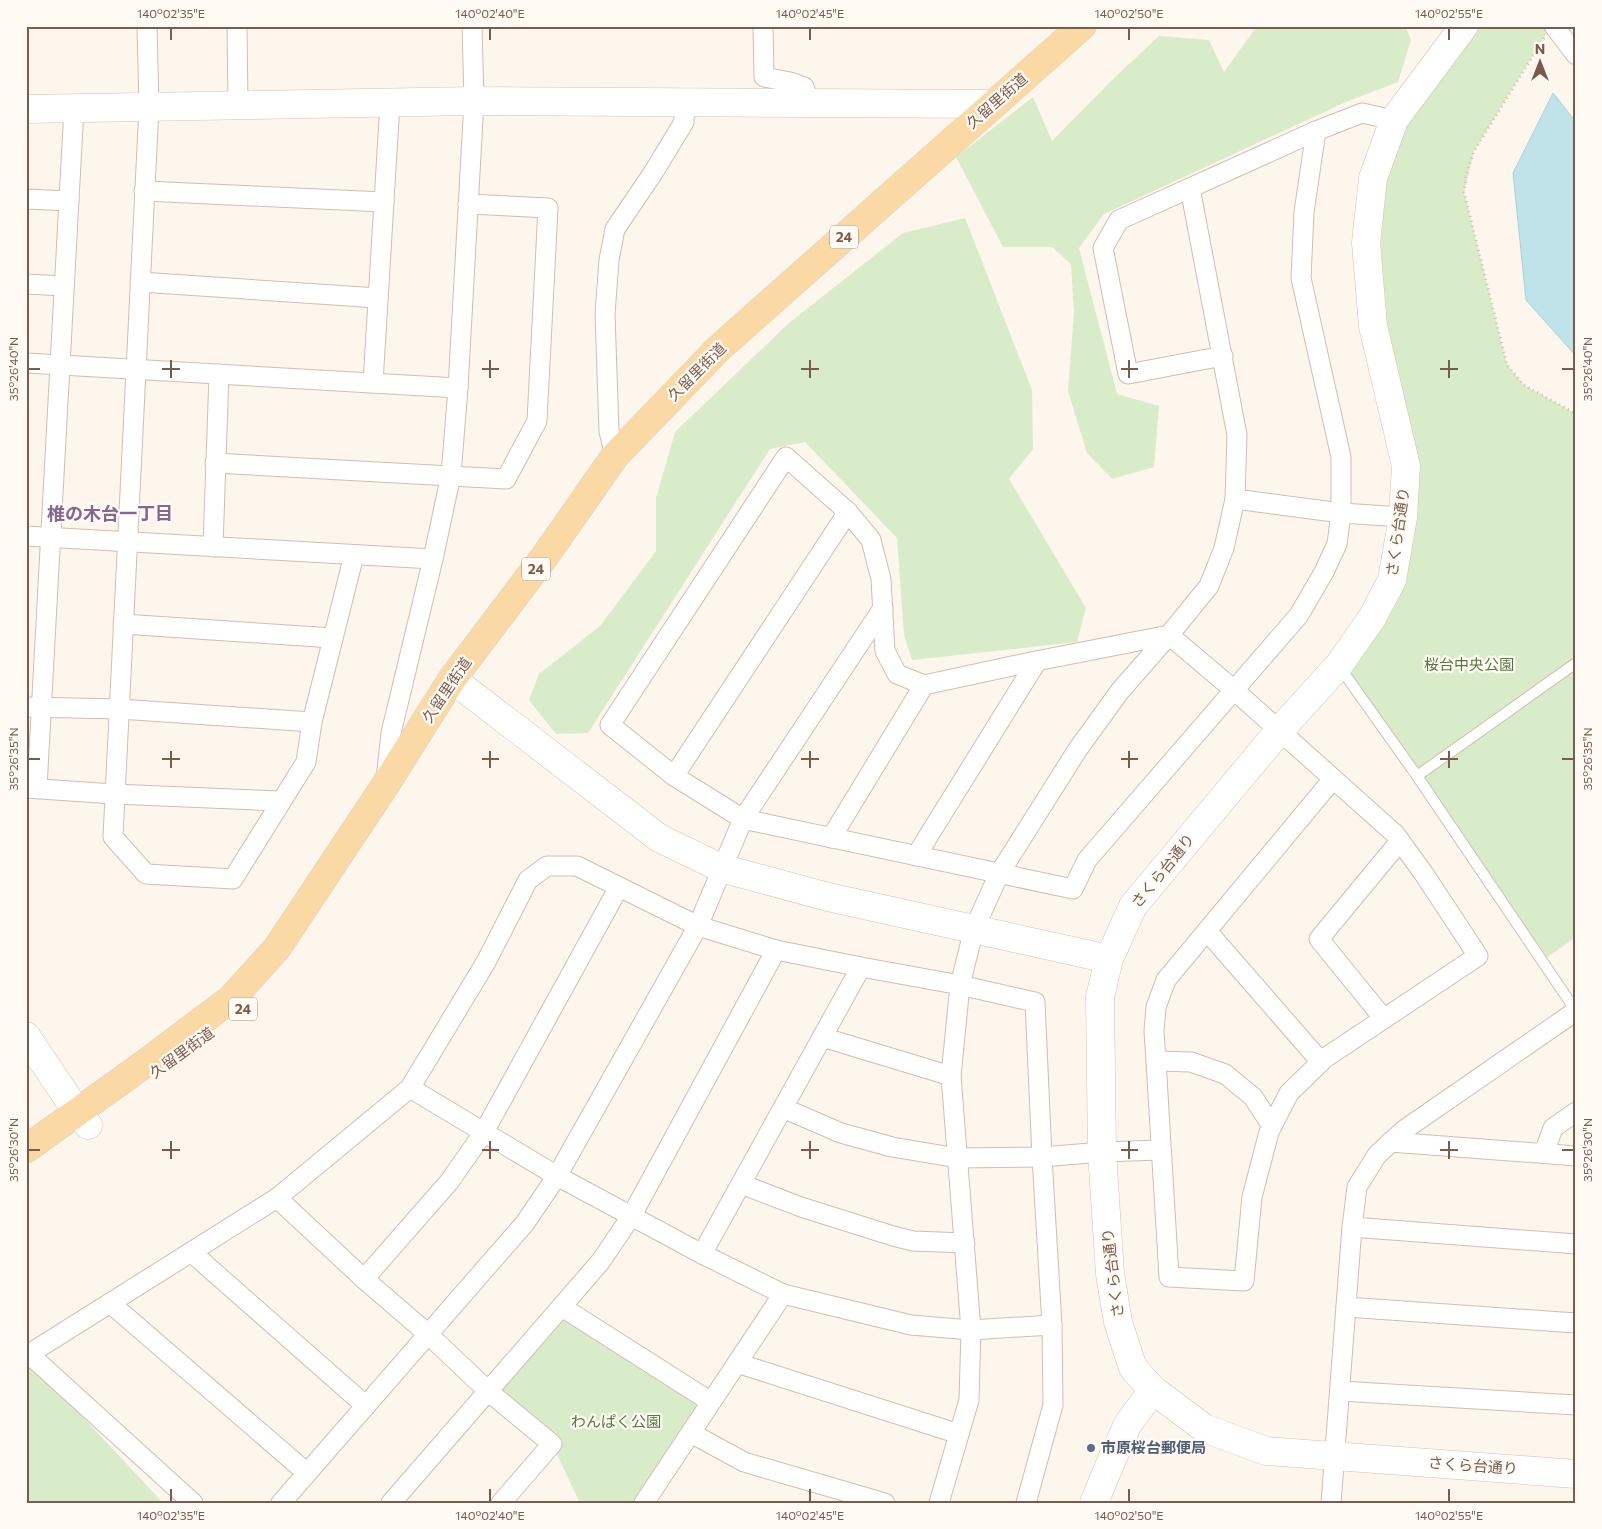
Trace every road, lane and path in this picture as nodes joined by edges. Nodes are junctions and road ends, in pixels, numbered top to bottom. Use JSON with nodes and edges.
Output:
{"nodes":[{"id":1,"x":147,"y":26,"type":"edge"},
{"id":2,"x":236,"y":26,"type":"edge"},
{"id":3,"x":472,"y":26,"type":"edge"},
{"id":4,"x":763,"y":26,"type":"edge"},
{"id":5,"x":1082,"y":26,"type":"edge"},
{"id":6,"x":1464,"y":26,"type":"edge"},
{"id":7,"x":1550,"y":30,"type":"edge"},
{"id":8,"x":1576,"y":55,"type":"edge"},
{"id":9,"x":474,"y":101,"type":"junction"},
{"id":10,"x":684,"y":102,"type":"junction"},
{"id":11,"x":390,"y":103,"type":"junction"},
{"id":12,"x":810,"y":103,"type":"junction"},
{"id":13,"x":994,"y":104,"type":"junction"},
{"id":14,"x":238,"y":106,"type":"junction"},
{"id":15,"x":148,"y":107,"type":"junction"},
{"id":16,"x":74,"y":108,"type":"junction"},
{"id":17,"x":26,"y":109,"type":"edge"},
{"id":18,"x":1394,"y":120,"type":"junction"},
{"id":19,"x":1316,"y":131,"type":"junction"},
{"id":20,"x":1190,"y":188,"type":"junction"},
{"id":21,"x":144,"y":191,"type":"junction"},
{"id":22,"x":26,"y":199,"type":"edge"},
{"id":23,"x":69,"y":201,"type":"junction"},
{"id":24,"x":384,"y":202,"type":"junction"},
{"id":25,"x":468,"y":204,"type":"junction"},
{"id":26,"x":140,"y":282,"type":"junction"},
{"id":27,"x":26,"y":284,"type":"edge"},
{"id":28,"x":64,"y":286,"type":"junction"},
{"id":29,"x":378,"y":298,"type":"junction"},
{"id":30,"x":1223,"y":356,"type":"junction"},
{"id":31,"x":26,"y":363,"type":"edge"},
{"id":32,"x":60,"y":365,"type":"junction"},
{"id":33,"x":135,"y":369,"type":"junction"},
{"id":34,"x":219,"y":374,"type":"junction"},
{"id":35,"x":373,"y":383,"type":"junction"},
{"id":36,"x":458,"y":388,"type":"junction"},
{"id":37,"x":1576,"y":414,"type":"edge"},
{"id":38,"x":615,"y":456,"type":"junction"},
{"id":39,"x":216,"y":463,"type":"junction"},
{"id":40,"x":451,"y":475,"type":"junction"},
{"id":41,"x":1235,"y":499,"type":"junction"},
{"id":42,"x":848,"y":512,"type":"junction"},
{"id":43,"x":1341,"y":513,"type":"junction"},
{"id":44,"x":1403,"y":517,"type":"junction"},
{"id":45,"x":26,"y":536,"type":"edge"},
{"id":46,"x":51,"y":538,"type":"junction"},
{"id":47,"x":127,"y":542,"type":"junction"},
{"id":48,"x":213,"y":547,"type":"junction"},
{"id":49,"x":354,"y":555,"type":"junction"},
{"id":50,"x":433,"y":560,"type":"junction"},
{"id":51,"x":883,"y":608,"type":"junction"},
{"id":52,"x":123,"y":624,"type":"junction"},
{"id":53,"x":1169,"y":635,"type":"junction"},
{"id":54,"x":333,"y":638,"type":"junction"},
{"id":55,"x":1036,"y":661,"type":"junction"},
{"id":56,"x":1576,"y":663,"type":"edge"},
{"id":57,"x":1338,"y":665,"type":"junction"},
{"id":58,"x":452,"y":679,"type":"junction"},
{"id":59,"x":924,"y":685,"type":"junction"},
{"id":60,"x":1234,"y":690,"type":"junction"},
{"id":61,"x":34,"y":708,"type":"edge"},
{"id":62,"x":119,"y":709,"type":"junction"},
{"id":63,"x":312,"y":722,"type":"junction"},
{"id":64,"x":1279,"y":731,"type":"junction"},
{"id":65,"x":674,"y":776,"type":"junction"},
{"id":66,"x":1417,"y":776,"type":"junction"},
{"id":67,"x":1334,"y":779,"type":"junction"},
{"id":68,"x":386,"y":784,"type":"junction"},
{"id":69,"x":32,"y":788,"type":"edge"},
{"id":70,"x":114,"y":794,"type":"junction"},
{"id":71,"x":280,"y":801,"type":"junction"},
{"id":72,"x":742,"y":819,"type":"junction"},
{"id":73,"x":831,"y":838,"type":"junction"},
{"id":74,"x":1400,"y":841,"type":"junction"},
{"id":75,"x":916,"y":856,"type":"junction"},
{"id":76,"x":721,"y":868,"type":"junction"},
{"id":77,"x":999,"y":874,"type":"junction"},
{"id":78,"x":618,"y":887,"type":"junction"},
{"id":79,"x":698,"y":926,"type":"junction"},
{"id":80,"x":974,"y":928,"type":"junction"},
{"id":81,"x":1207,"y":930,"type":"junction"},
{"id":82,"x":776,"y":950,"type":"junction"},
{"id":83,"x":1109,"y":960,"type":"junction"},
{"id":84,"x":861,"y":967,"type":"junction"},
{"id":85,"x":960,"y":985,"type":"junction"},
{"id":86,"x":1576,"y":1011,"type":"edge"},
{"id":87,"x":1384,"y":1019,"type":"junction"},
{"id":88,"x":26,"y":1036,"type":"edge"},
{"id":89,"x":822,"y":1037,"type":"junction"},
{"id":90,"x":1156,"y":1061,"type":"junction"},
{"id":91,"x":1321,"y":1062,"type":"junction"},
{"id":92,"x":951,"y":1076,"type":"junction"},
{"id":93,"x":410,"y":1088,"type":"junction"},
{"id":94,"x":783,"y":1108,"type":"junction"},
{"id":95,"x":1576,"y":1112,"type":"edge"},
{"id":96,"x":83,"y":1119,"type":"junction"},
{"id":97,"x":1272,"y":1126,"type":"junction"},
{"id":98,"x":484,"y":1132,"type":"junction"},
{"id":99,"x":1390,"y":1142,"type":"junction"},
{"id":100,"x":26,"y":1148,"type":"edge"},
{"id":101,"x":1160,"y":1150,"type":"junction"},
{"id":102,"x":1102,"y":1152,"type":"junction"},
{"id":103,"x":1544,"y":1153,"type":"junction"},
{"id":104,"x":1576,"y":1156,"type":"edge"},
{"id":105,"x":1042,"y":1157,"type":"junction"},
{"id":106,"x":958,"y":1158,"type":"junction"},
{"id":107,"x":26,"y":1167,"type":"edge"},
{"id":108,"x":557,"y":1176,"type":"junction"},
{"id":109,"x":741,"y":1184,"type":"junction"},
{"id":110,"x":277,"y":1198,"type":"junction"},
{"id":111,"x":632,"y":1215,"type":"junction"},
{"id":112,"x":1352,"y":1227,"type":"junction"},
{"id":113,"x":965,"y":1242,"type":"junction"},
{"id":114,"x":1576,"y":1244,"type":"edge"},
{"id":115,"x":191,"y":1252,"type":"junction"},
{"id":116,"x":702,"y":1254,"type":"junction"},
{"id":117,"x":364,"y":1279,"type":"junction"},
{"id":118,"x":782,"y":1294,"type":"junction"},
{"id":119,"x":110,"y":1303,"type":"junction"},
{"id":120,"x":1346,"y":1307,"type":"junction"},
{"id":121,"x":562,"y":1308,"type":"junction"},
{"id":122,"x":1576,"y":1323,"type":"edge"},
{"id":123,"x":1052,"y":1326,"type":"junction"},
{"id":124,"x":971,"y":1330,"type":"junction"},
{"id":125,"x":429,"y":1335,"type":"junction"},
{"id":126,"x":737,"y":1363,"type":"junction"},
{"id":127,"x":1153,"y":1390,"type":"junction"},
{"id":128,"x":1340,"y":1391,"type":"junction"},
{"id":129,"x":488,"y":1392,"type":"junction"},
{"id":130,"x":711,"y":1402,"type":"junction"},
{"id":131,"x":1576,"y":1405,"type":"edge"},
{"id":132,"x":366,"y":1406,"type":"junction"},
{"id":133,"x":691,"y":1433,"type":"junction"},
{"id":134,"x":959,"y":1434,"type":"junction"},
{"id":135,"x":1335,"y":1456,"type":"junction"},
{"id":136,"x":307,"y":1473,"type":"junction"},
{"id":137,"x":1576,"y":1474,"type":"edge"},
{"id":138,"x":193,"y":1503,"type":"edge"},
{"id":139,"x":281,"y":1503,"type":"edge"},
{"id":140,"x":391,"y":1503,"type":"edge"},
{"id":141,"x":501,"y":1503,"type":"edge"},
{"id":142,"x":644,"y":1503,"type":"edge"},
{"id":143,"x":885,"y":1503,"type":"edge"},
{"id":144,"x":939,"y":1503,"type":"edge"},
{"id":145,"x":1026,"y":1503,"type":"edge"},
{"id":146,"x":1094,"y":1503,"type":"edge"},
{"id":147,"x":1331,"y":1503,"type":"edge"}],
"edges":[{"from":1,"to":15,"type":"street"},
{"from":2,"to":14,"type":"street"},
{"from":3,"to":9,"type":"street"},
{"from":4,"to":12,"type":"street"},
{"from":5,"to":13,"type":"main road","name":"久留里街道","number":"24"},
{"from":6,"to":18,"type":"street","name":"さくら台通り"},
{"from":7,"to":8,"type":"street"},
{"from":7,"to":37,"type":"path"},
{"from":9,"to":10,"type":"street"},
{"from":9,"to":11,"type":"street"},
{"from":9,"to":25,"type":"street"},
{"from":10,"to":12,"type":"street"},
{"from":10,"to":38,"type":"street"},
{"from":11,"to":14,"type":"street"},
{"from":11,"to":24,"type":"street"},
{"from":12,"to":13,"type":"street"},
{"from":13,"to":38,"type":"main road","name":"久留里街道","number":"24"},
{"from":14,"to":15,"type":"street"},
{"from":15,"to":16,"type":"street"},
{"from":15,"to":21,"type":"street"},
{"from":16,"to":17,"type":"street"},
{"from":16,"to":23,"type":"street"},
{"from":18,"to":19,"type":"street"},
{"from":18,"to":44,"type":"street","name":"さくら台通り"},
{"from":19,"to":20,"type":"street"},
{"from":19,"to":43,"type":"street"},
{"from":20,"to":30,"type":"street"},
{"from":20,"to":30,"type":"street"},
{"from":21,"to":24,"type":"street"},
{"from":21,"to":26,"type":"street"},
{"from":22,"to":23,"type":"street"},
{"from":23,"to":28,"type":"street"},
{"from":24,"to":29,"type":"street"},
{"from":25,"to":36,"type":"street"},
{"from":25,"to":40,"type":"street"},
{"from":26,"to":29,"type":"street"},
{"from":26,"to":33,"type":"street"},
{"from":27,"to":28,"type":"street"},
{"from":28,"to":32,"type":"street"},
{"from":29,"to":35,"type":"street"},
{"from":30,"to":41,"type":"street"},
{"from":31,"to":32,"type":"street"},
{"from":32,"to":33,"type":"street"},
{"from":32,"to":46,"type":"street"},
{"from":33,"to":34,"type":"street"},
{"from":33,"to":47,"type":"street"},
{"from":34,"to":35,"type":"street"},
{"from":34,"to":39,"type":"street"},
{"from":35,"to":36,"type":"street"},
{"from":36,"to":40,"type":"street"},
{"from":38,"to":58,"type":"main road","name":"久留里街道","number":"24"},
{"from":39,"to":40,"type":"street"},
{"from":39,"to":48,"type":"street"},
{"from":40,"to":50,"type":"street"},
{"from":41,"to":43,"type":"street"},
{"from":41,"to":53,"type":"street"},
{"from":42,"to":51,"type":"street"},
{"from":42,"to":65,"type":"street"},
{"from":42,"to":65,"type":"street"},
{"from":43,"to":44,"type":"street"},
{"from":43,"to":60,"type":"street"},
{"from":44,"to":57,"type":"street","name":"さくら台通り"},
{"from":45,"to":46,"type":"street"},
{"from":46,"to":47,"type":"street"},
{"from":46,"to":61,"type":"street"},
{"from":47,"to":48,"type":"street"},
{"from":47,"to":52,"type":"street"},
{"from":48,"to":49,"type":"street"},
{"from":49,"to":50,"type":"street"},
{"from":49,"to":54,"type":"street"},
{"from":50,"to":68,"type":"street"},
{"from":51,"to":59,"type":"street"},
{"from":51,"to":72,"type":"street"},
{"from":52,"to":54,"type":"street"},
{"from":52,"to":62,"type":"street"},
{"from":53,"to":55,"type":"street"},
{"from":53,"to":60,"type":"street"},
{"from":53,"to":77,"type":"street"},
{"from":54,"to":63,"type":"street"},
{"from":55,"to":59,"type":"street"},
{"from":55,"to":75,"type":"street"},
{"from":56,"to":66,"type":"lane"},
{"from":57,"to":64,"type":"street","name":"さくら台通り"},
{"from":57,"to":66,"type":"lane"},
{"from":58,"to":68,"type":"main road","name":"久留里街道","number":"24"},
{"from":58,"to":76,"type":"street"},
{"from":59,"to":73,"type":"street"},
{"from":60,"to":64,"type":"street"},
{"from":60,"to":77,"type":"street"},
{"from":61,"to":62,"type":"street"},
{"from":61,"to":69,"type":"street"},
{"from":62,"to":63,"type":"street"},
{"from":62,"to":70,"type":"street"},
{"from":63,"to":71,"type":"street"},
{"from":64,"to":67,"type":"street"},
{"from":64,"to":83,"type":"street","name":"さくら台通り"},
{"from":65,"to":72,"type":"street"},
{"from":66,"to":86,"type":"lane"},
{"from":67,"to":74,"type":"street"},
{"from":67,"to":81,"type":"street"},
{"from":68,"to":96,"type":"main road","name":"久留里街道","number":"24"},
{"from":69,"to":70,"type":"street"},
{"from":70,"to":71,"type":"street"},
{"from":70,"to":71,"type":"street"},
{"from":72,"to":73,"type":"street"},
{"from":72,"to":76,"type":"street"},
{"from":73,"to":75,"type":"street"},
{"from":74,"to":87,"type":"street"},
{"from":74,"to":87,"type":"street"},
{"from":75,"to":77,"type":"street"},
{"from":76,"to":79,"type":"street"},
{"from":76,"to":80,"type":"street"},
{"from":77,"to":80,"type":"street"},
{"from":78,"to":79,"type":"street"},
{"from":78,"to":93,"type":"street"},
{"from":78,"to":98,"type":"street"},
{"from":79,"to":82,"type":"street"},
{"from":79,"to":108,"type":"street"},
{"from":80,"to":83,"type":"street"},
{"from":80,"to":85,"type":"street"},
{"from":81,"to":90,"type":"street"},
{"from":81,"to":91,"type":"street"},
{"from":82,"to":84,"type":"street"},
{"from":82,"to":111,"type":"street"},
{"from":83,"to":102,"type":"street","name":"さくら台通り"},
{"from":84,"to":85,"type":"street"},
{"from":84,"to":89,"type":"street"},
{"from":85,"to":92,"type":"street"},
{"from":85,"to":105,"type":"street"},
{"from":86,"to":99,"type":"street"},
{"from":87,"to":91,"type":"street"},
{"from":88,"to":96,"type":"street"},
{"from":89,"to":92,"type":"street"},
{"from":89,"to":94,"type":"street"},
{"from":90,"to":97,"type":"street"},
{"from":90,"to":101,"type":"street"},
{"from":91,"to":97,"type":"street"},
{"from":92,"to":106,"type":"street"},
{"from":93,"to":98,"type":"street"},
{"from":93,"to":110,"type":"street"},
{"from":94,"to":106,"type":"street"},
{"from":94,"to":109,"type":"street"},
{"from":95,"to":103,"type":"street"},
{"from":96,"to":100,"type":"main road","name":"久留里街道","number":"24"},
{"from":96,"to":107,"type":"main road","name":"久留里街道","number":"24"},
{"from":97,"to":101,"type":"street"},
{"from":98,"to":108,"type":"street"},
{"from":98,"to":117,"type":"street"},
{"from":99,"to":103,"type":"street"},
{"from":99,"to":112,"type":"street"},
{"from":101,"to":102,"type":"street"},
{"from":102,"to":105,"type":"street"},
{"from":102,"to":127,"type":"street","name":"さくら台通り"},
{"from":103,"to":104,"type":"street"},
{"from":105,"to":106,"type":"street"},
{"from":105,"to":123,"type":"street"},
{"from":106,"to":113,"type":"street"},
{"from":108,"to":111,"type":"street"},
{"from":108,"to":125,"type":"street"},
{"from":109,"to":113,"type":"street"},
{"from":109,"to":116,"type":"street"},
{"from":110,"to":115,"type":"street"},
{"from":110,"to":117,"type":"street"},
{"from":111,"to":116,"type":"street"},
{"from":111,"to":121,"type":"street"},
{"from":112,"to":114,"type":"street"},
{"from":112,"to":120,"type":"street"},
{"from":113,"to":124,"type":"street"},
{"from":115,"to":119,"type":"street"},
{"from":115,"to":132,"type":"street"},
{"from":116,"to":118,"type":"street"},
{"from":117,"to":125,"type":"street"},
{"from":118,"to":124,"type":"street"},
{"from":118,"to":126,"type":"street"},
{"from":119,"to":136,"type":"street"},
{"from":119,"to":138,"type":"street"},
{"from":120,"to":122,"type":"street"},
{"from":120,"to":128,"type":"street"},
{"from":121,"to":129,"type":"street"},
{"from":121,"to":130,"type":"street"},
{"from":123,"to":124,"type":"street"},
{"from":123,"to":145,"type":"street"},
{"from":124,"to":134,"type":"street"},
{"from":125,"to":129,"type":"street"},
{"from":125,"to":132,"type":"street"},
{"from":126,"to":130,"type":"street"},
{"from":126,"to":134,"type":"street"},
{"from":127,"to":135,"type":"street","name":"さくら台通り"},
{"from":127,"to":146,"type":"street"},
{"from":128,"to":131,"type":"street"},
{"from":128,"to":135,"type":"street"},
{"from":129,"to":140,"type":"street"},
{"from":129,"to":141,"type":"street"},
{"from":130,"to":133,"type":"street"},
{"from":132,"to":136,"type":"street"},
{"from":133,"to":142,"type":"street"},
{"from":133,"to":143,"type":"street"},
{"from":134,"to":144,"type":"street"},
{"from":135,"to":137,"type":"street","name":"さくら台通り"},
{"from":135,"to":147,"type":"street"},
{"from":136,"to":139,"type":"street"}]}
